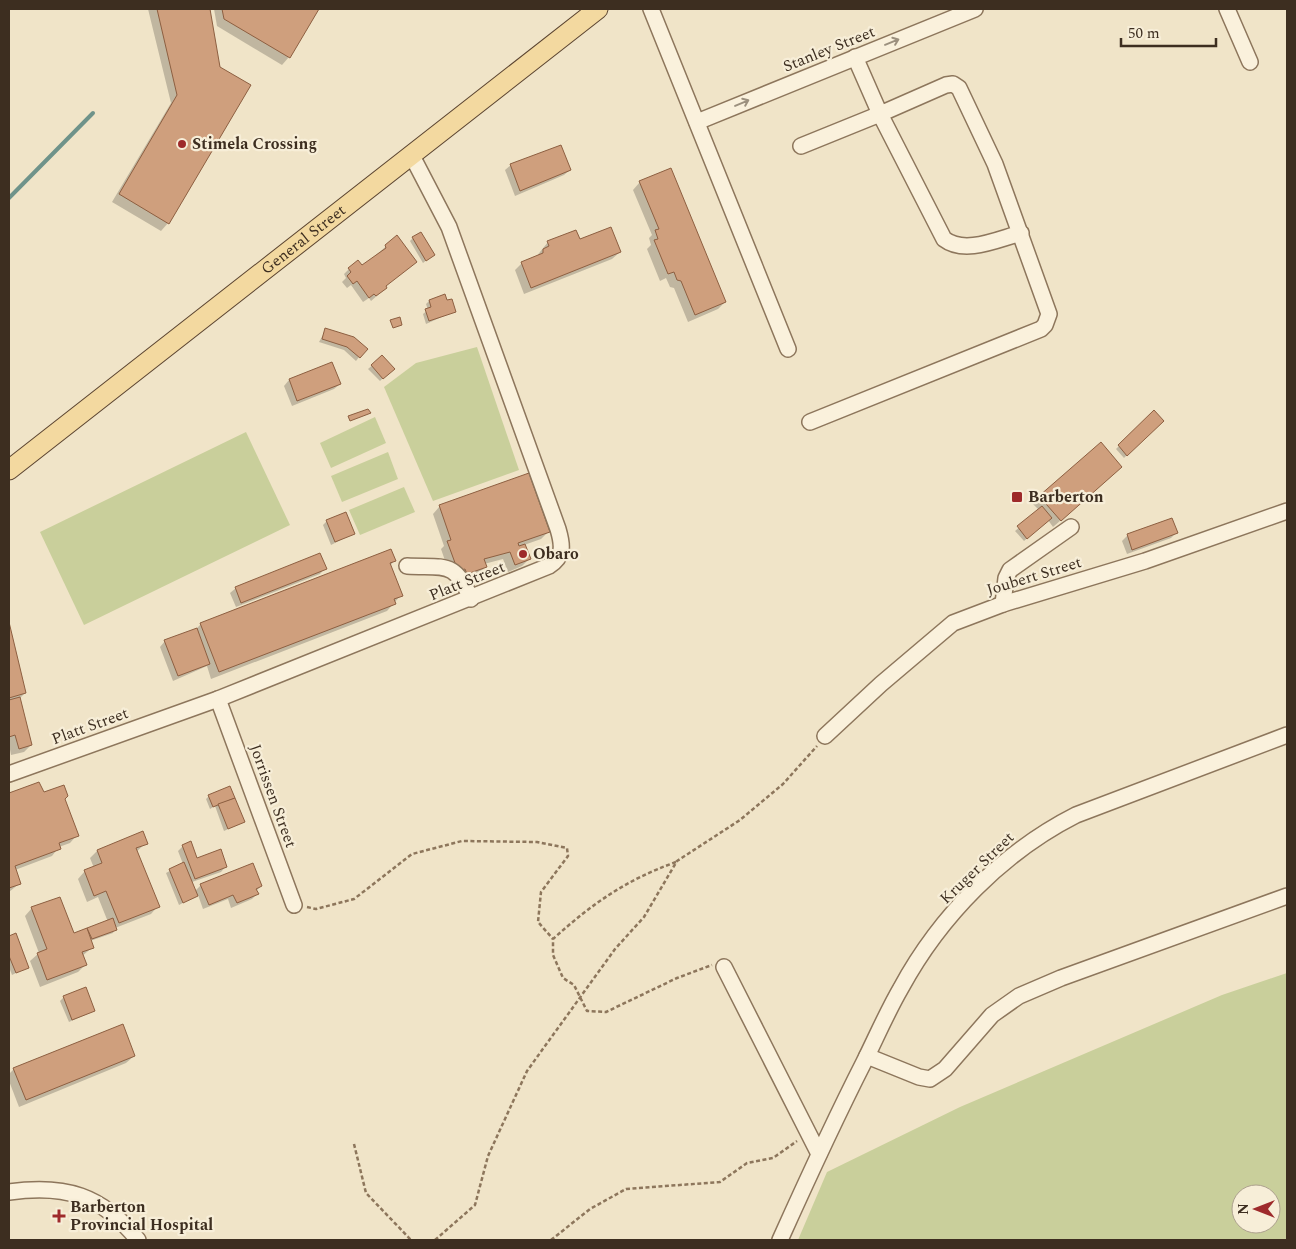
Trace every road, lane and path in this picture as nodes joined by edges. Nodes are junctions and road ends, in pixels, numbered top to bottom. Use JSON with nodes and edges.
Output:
{"nodes":[{"id":1,"x":598,"y":9,"type":"edge"},
{"id":2,"x":651,"y":9,"type":"edge"},
{"id":3,"x":975,"y":9,"type":"edge"},
{"id":4,"x":1227,"y":9,"type":"edge"},
{"id":5,"x":954,"y":13,"type":"edge"},
{"id":6,"x":855,"y":57,"type":"junction"},
{"id":7,"x":1250,"y":62,"type":"dead end"},
{"id":8,"x":880,"y":114,"type":"junction"},
{"id":9,"x":697,"y":122,"type":"junction"},
{"id":10,"x":801,"y":146,"type":"dead end"},
{"id":11,"x":411,"y":154,"type":"junction"},
{"id":12,"x":1021,"y":233,"type":"junction"},
{"id":13,"x":788,"y":349,"type":"dead end"},
{"id":14,"x":810,"y":422,"type":"dead end"},
{"id":15,"x":9,"y":470,"type":"edge"},
{"id":16,"x":1287,"y":512,"type":"edge"},
{"id":17,"x":1070,"y":527,"type":"dead end"},
{"id":18,"x":407,"y":566,"type":"dead end"},
{"id":19,"x":471,"y":599,"type":"junction"},
{"id":20,"x":1003,"y":604,"type":"junction"},
{"id":21,"x":218,"y":698,"type":"junction"},
{"id":22,"x":1287,"y":735,"type":"edge"},
{"id":23,"x":825,"y":736,"type":"joint"},
{"id":24,"x":9,"y":774,"type":"edge"},
{"id":25,"x":677,"y":861,"type":"junction"},
{"id":26,"x":1287,"y":896,"type":"edge"},
{"id":27,"x":294,"y":905,"type":"joint"},
{"id":28,"x":553,"y":939,"type":"junction"},
{"id":29,"x":724,"y":967,"type":"joint"},
{"id":30,"x":580,"y":999,"type":"junction"},
{"id":31,"x":867,"y":1056,"type":"junction"},
{"id":32,"x":807,"y":1134,"type":"junction"},
{"id":33,"x":354,"y":1144,"type":"dead end"},
{"id":34,"x":819,"y":1154,"type":"junction"},
{"id":35,"x":9,"y":1192,"type":"edge"},
{"id":36,"x":138,"y":1240,"type":"edge"},
{"id":37,"x":411,"y":1240,"type":"edge"},
{"id":38,"x":435,"y":1240,"type":"edge"},
{"id":39,"x":551,"y":1240,"type":"edge"},
{"id":40,"x":780,"y":1240,"type":"edge"}],
"edges":[{"from":1,"to":11,"type":"main road","name":"General Street"},
{"from":2,"to":9,"type":"street"},
{"from":3,"to":5,"type":"street","name":"Stanley Street"},
{"from":4,"to":7,"type":"street"},
{"from":6,"to":5,"type":"street","name":"Stanley Street","one_way":true},
{"from":6,"to":8,"type":"street"},
{"from":9,"to":6,"type":"street","name":"Stanley Street","one_way":true},
{"from":8,"to":10,"type":"street"},
{"from":8,"to":12,"type":"street"},
{"from":8,"to":12,"type":"street"},
{"from":9,"to":13,"type":"street"},
{"from":11,"to":15,"type":"main road","name":"General Street"},
{"from":11,"to":19,"type":"street","name":"Platt Street"},
{"from":12,"to":14,"type":"street"},
{"from":16,"to":20,"type":"street","name":"Joubert Street"},
{"from":17,"to":20,"type":"street"},
{"from":18,"to":19,"type":"street"},
{"from":19,"to":21,"type":"street","name":"Platt Street"},
{"from":20,"to":23,"type":"street","name":"Joubert Street"},
{"from":21,"to":24,"type":"street","name":"Platt Street"},
{"from":21,"to":27,"type":"street","name":"Jorrissen Street"},
{"from":22,"to":31,"type":"street","name":"Kruger Street"},
{"from":23,"to":25,"type":"path"},
{"from":25,"to":28,"type":"path"},
{"from":25,"to":30,"type":"path"},
{"from":26,"to":31,"type":"street"},
{"from":27,"to":28,"type":"path"},
{"from":28,"to":30,"type":"path"},
{"from":29,"to":30,"type":"path"},
{"from":29,"to":32,"type":"street"},
{"from":30,"to":38,"type":"path"},
{"from":31,"to":34,"type":"street","name":"Kruger Street"},
{"from":32,"to":34,"type":"street"},
{"from":32,"to":39,"type":"path"},
{"from":33,"to":37,"type":"path"},
{"from":34,"to":40,"type":"street","name":"Kruger Street"},
{"from":35,"to":36,"type":"street"}]}
